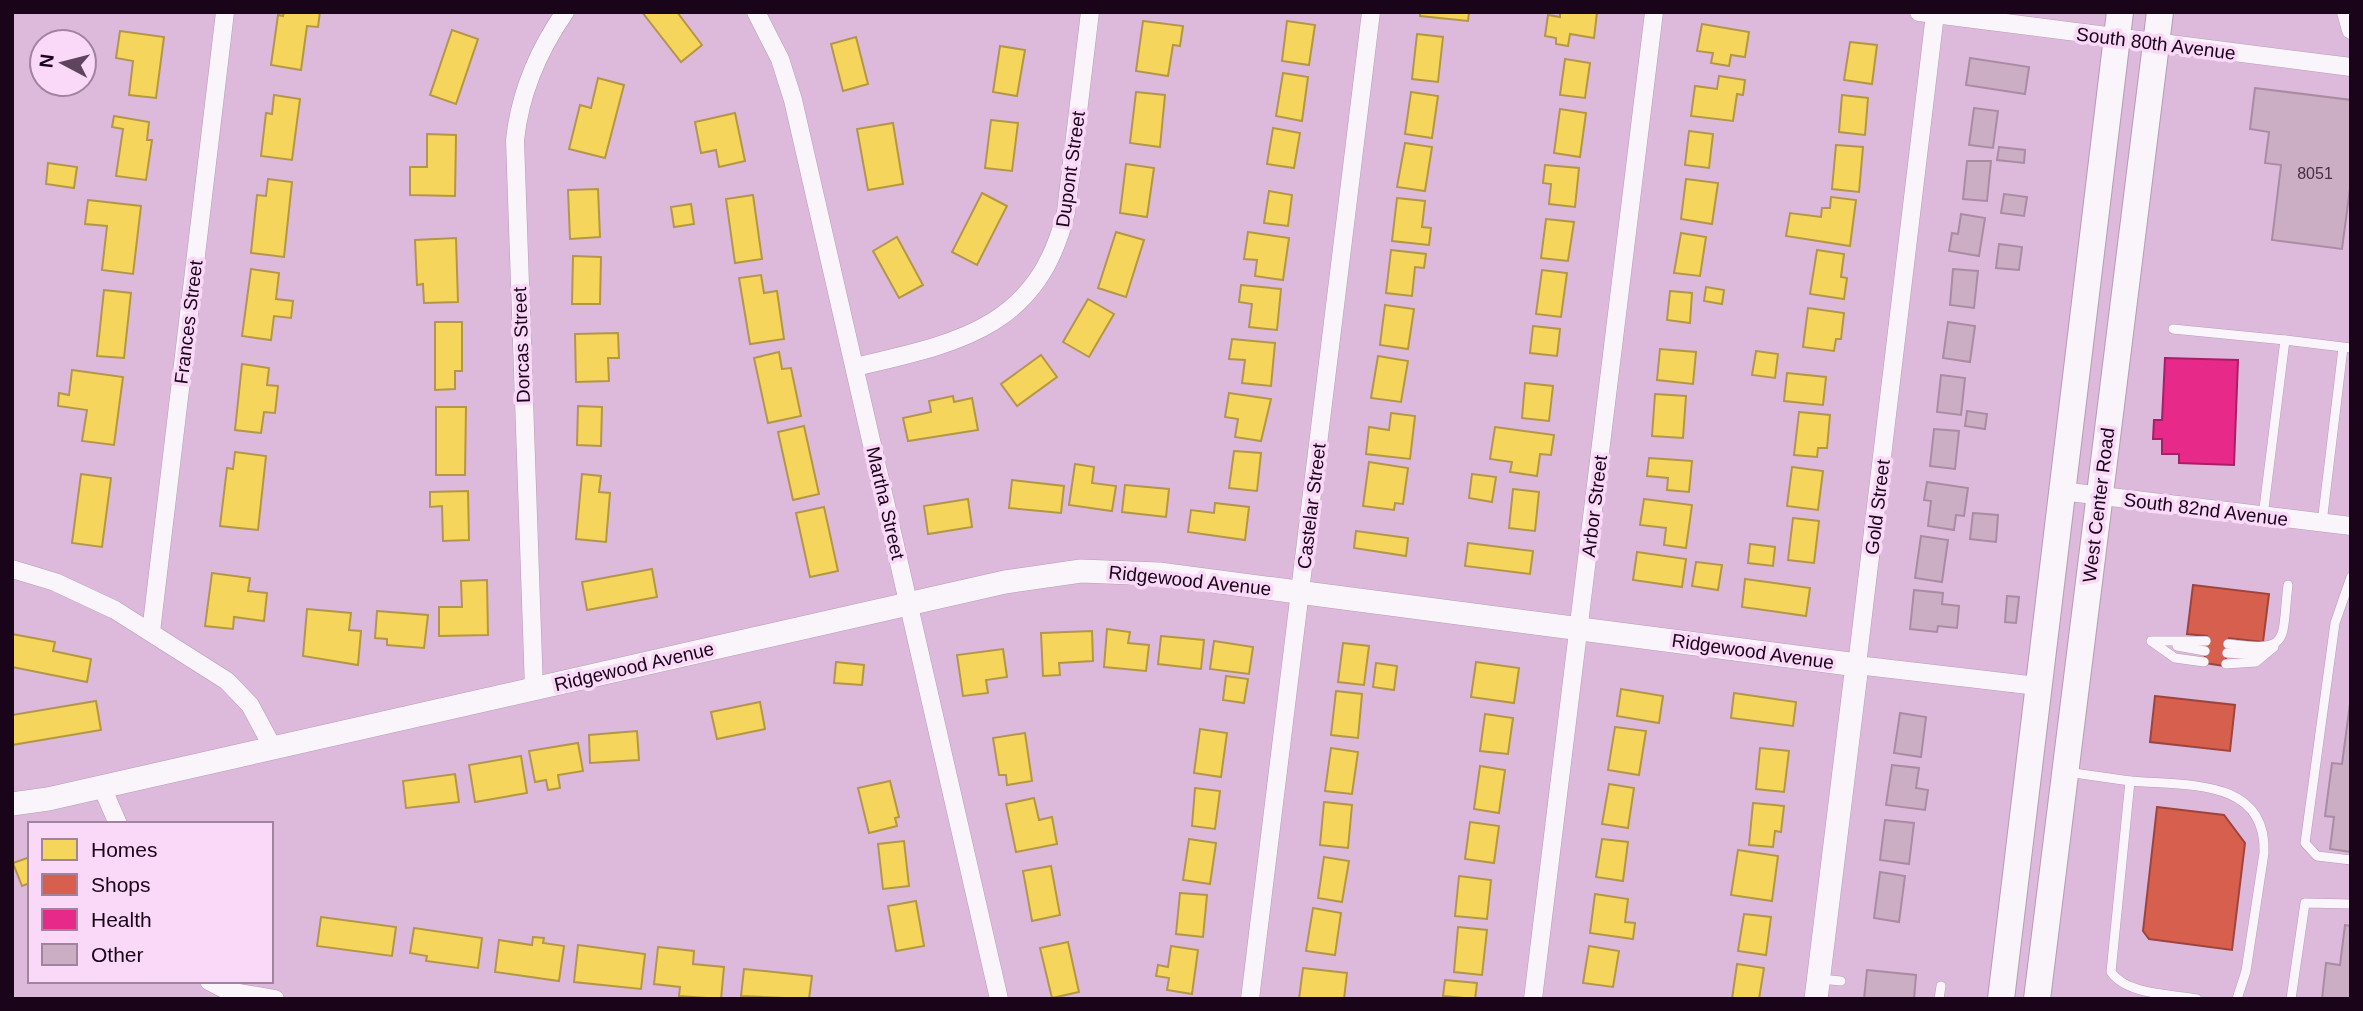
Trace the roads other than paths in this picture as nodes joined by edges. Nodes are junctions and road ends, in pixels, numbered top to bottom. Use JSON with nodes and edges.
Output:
{"nodes":[{"id":1,"x":225,"y":12,"type":"edge"},
{"id":2,"x":565,"y":12,"type":"edge"},
{"id":3,"x":756,"y":12,"type":"edge"},
{"id":4,"x":1090,"y":12,"type":"edge"},
{"id":5,"x":1371,"y":12,"type":"edge"},
{"id":6,"x":1654,"y":12,"type":"edge"},
{"id":7,"x":2120,"y":12,"type":"edge"},
{"id":8,"x":2160,"y":12,"type":"edge"},
{"id":9,"x":2346,"y":12,"type":"edge"},
{"id":10,"x":1927,"y":13,"type":"edge"},
{"id":11,"x":2351,"y":30,"type":"edge"},
{"id":12,"x":2117,"y":38,"type":"junction"},
{"id":13,"x":2157,"y":43,"type":"junction"},
{"id":14,"x":2351,"y":67,"type":"edge"},
{"id":15,"x":2173,"y":329,"type":"dead end"},
{"id":16,"x":2285,"y":340,"type":"junction"},
{"id":17,"x":2347,"y":348,"type":"edge"},
{"id":18,"x":855,"y":367,"type":"junction"},
{"id":19,"x":2061,"y":491,"type":"junction"},
{"id":20,"x":2099,"y":496,"type":"junction"},
{"id":21,"x":2263,"y":516,"type":"junction"},
{"id":22,"x":2322,"y":523,"type":"junction"},
{"id":23,"x":2351,"y":526,"type":"edge"},
{"id":24,"x":12,"y":569,"type":"edge"},
{"id":25,"x":2351,"y":578,"type":"edge"},
{"id":26,"x":2288,"y":585,"type":"dead end"},
{"id":27,"x":1300,"y":593,"type":"junction"},
{"id":28,"x":908,"y":602,"type":"junction"},
{"id":29,"x":1579,"y":628,"type":"junction"},
{"id":30,"x":151,"y":632,"type":"junction"},
{"id":31,"x":2276,"y":644,"type":"junction"},
{"id":32,"x":2206,"y":646,"type":"dead end"},
{"id":33,"x":2227,"y":649,"type":"dead end"},
{"id":34,"x":2204,"y":662,"type":"dead end"},
{"id":35,"x":2226,"y":664,"type":"dead end"},
{"id":36,"x":1857,"y":665,"type":"junction"},
{"id":37,"x":2037,"y":686,"type":"junction"},
{"id":38,"x":534,"y":689,"type":"junction"},
{"id":39,"x":273,"y":748,"type":"junction"},
{"id":40,"x":2065,"y":772,"type":"junction"},
{"id":41,"x":2130,"y":781,"type":"junction"},
{"id":42,"x":102,"y":787,"type":"junction"},
{"id":43,"x":12,"y":804,"type":"edge"},
{"id":44,"x":117,"y":822,"type":"edge"},
{"id":45,"x":2351,"y":860,"type":"edge"},
{"id":46,"x":2351,"y":904,"type":"edge"},
{"id":47,"x":213,"y":983,"type":"edge"},
{"id":48,"x":1825,"y":986,"type":"edge"},
{"id":49,"x":1941,"y":986,"type":"dead end"},
{"id":50,"x":2039,"y":993,"type":"edge"},
{"id":51,"x":275,"y":999,"type":"edge"},
{"id":52,"x":999,"y":999,"type":"edge"},
{"id":53,"x":1250,"y":999,"type":"edge"},
{"id":54,"x":1533,"y":999,"type":"edge"},
{"id":55,"x":1939,"y":999,"type":"edge"},
{"id":56,"x":2001,"y":999,"type":"edge"},
{"id":57,"x":2197,"y":999,"type":"edge"},
{"id":58,"x":2237,"y":999,"type":"edge"},
{"id":59,"x":2291,"y":999,"type":"edge"}],
"edges":[{"from":1,"to":30,"type":"street","name":"Frances Street"},
{"from":2,"to":38,"type":"street","name":"Dorcas Street"},
{"from":3,"to":18,"type":"street","name":"Martha Street"},
{"from":4,"to":18,"type":"street","name":"Dupont Street"},
{"from":5,"to":27,"type":"street","name":"Castelar Street"},
{"from":6,"to":29,"type":"street","name":"Arbor Street"},
{"from":7,"to":12,"type":"main road","name":"West Center Road"},
{"from":8,"to":13,"type":"main road","name":"West Center Road"},
{"from":9,"to":11,"type":"street"},
{"from":10,"to":12,"type":"street","name":"South 80th Avenue"},
{"from":10,"to":36,"type":"street","name":"Gold Street"},
{"from":12,"to":13,"type":"street","name":"South 80th Avenue"},
{"from":12,"to":19,"type":"main road","name":"West Center Road"},
{"from":13,"to":14,"type":"street","name":"South 80th Avenue"},
{"from":13,"to":20,"type":"main road","name":"West Center Road"},
{"from":15,"to":16,"type":"lane"},
{"from":16,"to":17,"type":"lane"},
{"from":16,"to":21,"type":"lane"},
{"from":17,"to":22,"type":"lane"},
{"from":18,"to":28,"type":"street","name":"Martha Street"},
{"from":19,"to":20,"type":"street","name":"South 82nd Avenue"},
{"from":19,"to":37,"type":"main road","name":"West Center Road"},
{"from":20,"to":21,"type":"street","name":"South 82nd Avenue"},
{"from":20,"to":40,"type":"main road","name":"West Center Road"},
{"from":21,"to":22,"type":"street","name":"South 82nd Avenue"},
{"from":22,"to":23,"type":"street","name":"South 82nd Avenue"},
{"from":24,"to":30,"type":"street"},
{"from":25,"to":45,"type":"lane"},
{"from":26,"to":31,"type":"lane"},
{"from":27,"to":28,"type":"main road","name":"Ridgewood Avenue"},
{"from":27,"to":29,"type":"main road","name":"Ridgewood Avenue"},
{"from":27,"to":53,"type":"street","name":"Castelar Street"},
{"from":28,"to":38,"type":"main road","name":"Ridgewood Avenue"},
{"from":28,"to":52,"type":"street","name":"Martha Street"},
{"from":29,"to":36,"type":"main road","name":"Ridgewood Avenue"},
{"from":29,"to":54,"type":"street","name":"Arbor Street"},
{"from":30,"to":39,"type":"street"},
{"from":31,"to":33,"type":"lane"},
{"from":31,"to":35,"type":"lane"},
{"from":32,"to":34,"type":"lane"},
{"from":36,"to":37,"type":"street","name":"Ridgewood Avenue"},
{"from":36,"to":48,"type":"main road","name":"Gold Street"},
{"from":37,"to":56,"type":"main road","name":"West Center Road"},
{"from":38,"to":39,"type":"main road","name":"Ridgewood Avenue"},
{"from":39,"to":42,"type":"main road","name":"Ridgewood Avenue"},
{"from":40,"to":41,"type":"lane"},
{"from":40,"to":50,"type":"main road","name":"West Center Road"},
{"from":41,"to":57,"type":"lane"},
{"from":41,"to":58,"type":"lane"},
{"from":42,"to":43,"type":"main road","name":"Ridgewood Avenue"},
{"from":42,"to":44,"type":"street"},
{"from":46,"to":59,"type":"lane"},
{"from":47,"to":51,"type":"street"},
{"from":49,"to":55,"type":"lane"}]}
